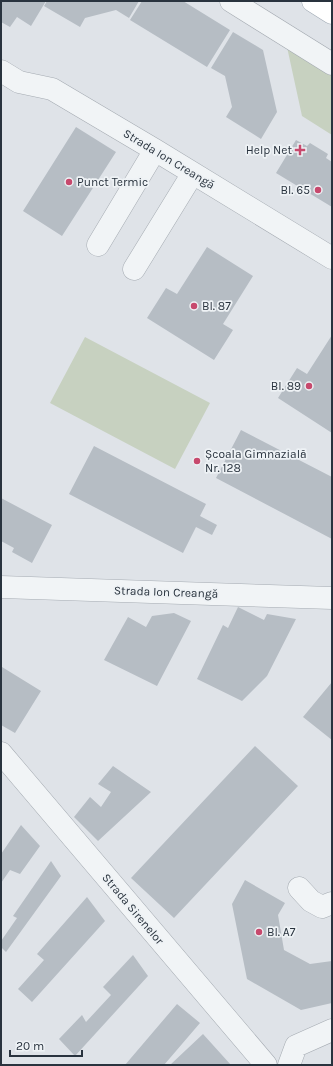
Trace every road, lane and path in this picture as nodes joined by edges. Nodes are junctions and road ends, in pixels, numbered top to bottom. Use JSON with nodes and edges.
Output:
{"nodes":[{"id":1,"x":231,"y":1,"type":"edge"},
{"id":2,"x":313,"y":1,"type":"edge"},
{"id":3,"x":332,"y":13,"type":"edge"},
{"id":4,"x":332,"y":64,"type":"edge"},
{"id":5,"x":1,"y":71,"type":"edge"},
{"id":6,"x":155,"y":150,"type":"junction"},
{"id":7,"x":193,"y":173,"type":"junction"},
{"id":8,"x":98,"y":245,"type":"dead end"},
{"id":9,"x":332,"y":258,"type":"edge"},
{"id":10,"x":134,"y":269,"type":"dead end"},
{"id":11,"x":1,"y":587,"type":"edge"},
{"id":12,"x":332,"y":598,"type":"edge"},
{"id":13,"x":1,"y":753,"type":"edge"},
{"id":14,"x":299,"y":888,"type":"dead end"},
{"id":15,"x":332,"y":903,"type":"edge"},
{"id":16,"x":332,"y":1030,"type":"edge"},
{"id":17,"x":266,"y":1065,"type":"edge"},
{"id":18,"x":289,"y":1065,"type":"edge"}],
"edges":[{"from":1,"to":4,"type":"street"},
{"from":2,"to":3,"type":"main road"},
{"from":5,"to":6,"type":"street","name":"Strada Ion Creangă"},
{"from":6,"to":7,"type":"street","name":"Strada Ion Creangă"},
{"from":6,"to":8,"type":"street"},
{"from":7,"to":9,"type":"street","name":"Strada Ion Creangă"},
{"from":7,"to":10,"type":"street"},
{"from":11,"to":12,"type":"street","name":"Strada Ion Creangă"},
{"from":13,"to":17,"type":"street","name":"Strada Sirenelor"},
{"from":14,"to":15,"type":"street"},
{"from":16,"to":18,"type":"street"}]}
